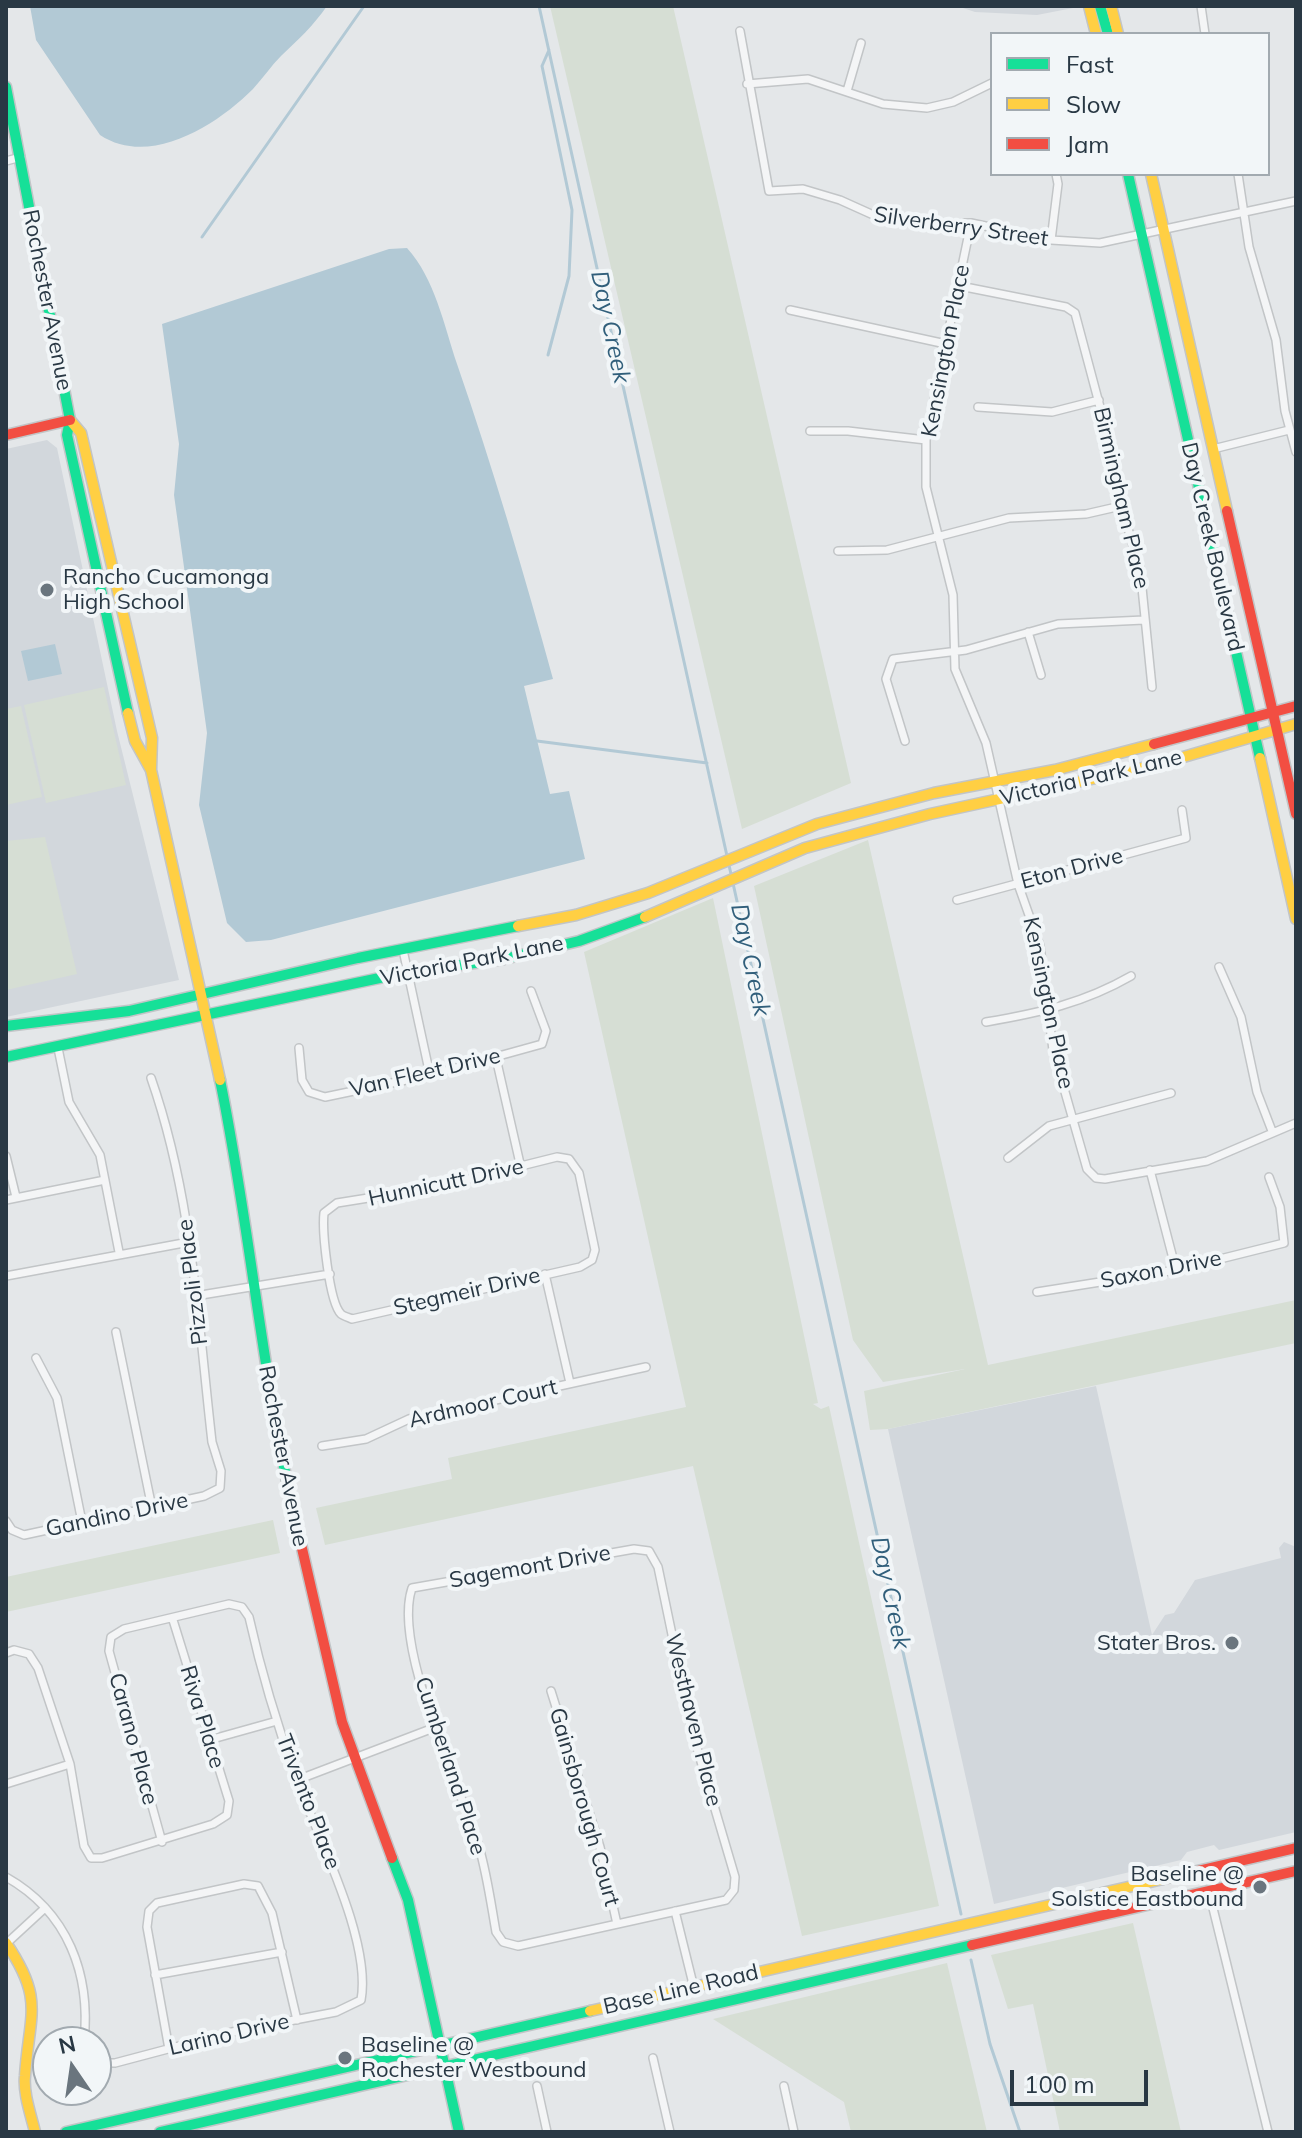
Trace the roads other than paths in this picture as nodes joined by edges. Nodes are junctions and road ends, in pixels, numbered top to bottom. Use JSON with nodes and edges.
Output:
{"nodes":[{"id":1,"x":1089,"y":6,"type":"edge"},
{"id":2,"x":1100,"y":6,"type":"edge"},
{"id":3,"x":1111,"y":6,"type":"edge"},
{"id":4,"x":1201,"y":6,"type":"edge"},
{"id":5,"x":740,"y":31,"type":"dead end"},
{"id":6,"x":1096,"y":32,"type":"edge"},
{"id":7,"x":1107,"y":32,"type":"edge"},
{"id":8,"x":1118,"y":32,"type":"edge"},
{"id":9,"x":1205,"y":32,"type":"edge"},
{"id":10,"x":861,"y":43,"type":"dead end"},
{"id":11,"x":747,"y":84,"type":"junction"},
{"id":12,"x":990,"y":84,"type":"edge"},
{"id":13,"x":6,"y":87,"type":"edge"},
{"id":14,"x":847,"y":91,"type":"junction"},
{"id":15,"x":21,"y":157,"type":"junction"},
{"id":16,"x":6,"y":161,"type":"edge"},
{"id":17,"x":1056,"y":176,"type":"edge"},
{"id":18,"x":1128,"y":176,"type":"edge"},
{"id":19,"x":1151,"y":176,"type":"edge"},
{"id":20,"x":1238,"y":176,"type":"edge"},
{"id":21,"x":1296,"y":201,"type":"edge"},
{"id":22,"x":1242,"y":211,"type":"junction"},
{"id":23,"x":971,"y":223,"type":"junction"},
{"id":24,"x":1164,"y":228,"type":"junction"},
{"id":25,"x":1142,"y":234,"type":"junction"},
{"id":26,"x":1051,"y":240,"type":"junction"},
{"id":27,"x":960,"y":286,"type":"junction"},
{"id":28,"x":790,"y":310,"type":"dead end"},
{"id":29,"x":946,"y":344,"type":"junction"},
{"id":30,"x":1099,"y":400,"type":"junction"},
{"id":31,"x":978,"y":407,"type":"dead end"},
{"id":32,"x":70,"y":420,"type":"junction"},
{"id":33,"x":1289,"y":430,"type":"junction"},
{"id":34,"x":810,"y":431,"type":"dead end"},
{"id":35,"x":6,"y":435,"type":"edge"},
{"id":36,"x":926,"y":440,"type":"junction"},
{"id":37,"x":1213,"y":449,"type":"junction"},
{"id":38,"x":1296,"y":452,"type":"edge"},
{"id":39,"x":1121,"y":506,"type":"junction"},
{"id":40,"x":936,"y":536,"type":"junction"},
{"id":41,"x":838,"y":551,"type":"dead end"},
{"id":42,"x":1144,"y":620,"type":"junction"},
{"id":43,"x":1028,"y":632,"type":"junction"},
{"id":44,"x":954,"y":652,"type":"junction"},
{"id":45,"x":1041,"y":675,"type":"dead end"},
{"id":46,"x":1152,"y":687,"type":"dead end"},
{"id":47,"x":1296,"y":706,"type":"edge"},
{"id":48,"x":1272,"y":714,"type":"junction"},
{"id":49,"x":1251,"y":721,"type":"junction"},
{"id":50,"x":1296,"y":724,"type":"edge"},
{"id":51,"x":1275,"y":730,"type":"junction"},
{"id":52,"x":1254,"y":736,"type":"junction"},
{"id":53,"x":905,"y":741,"type":"dead end"},
{"id":54,"x":151,"y":770,"type":"junction"},
{"id":55,"x":995,"y":784,"type":"junction"},
{"id":56,"x":998,"y":800,"type":"junction"},
{"id":57,"x":1182,"y":810,"type":"dead end"},
{"id":58,"x":1296,"y":814,"type":"edge"},
{"id":59,"x":1018,"y":884,"type":"junction"},
{"id":60,"x":957,"y":900,"type":"dead end"},
{"id":61,"x":1296,"y":919,"type":"edge"},
{"id":62,"x":403,"y":950,"type":"junction"},
{"id":63,"x":1219,"y":967,"type":"dead end"},
{"id":64,"x":408,"y":972,"type":"junction"},
{"id":65,"x":1131,"y":976,"type":"dead end"},
{"id":66,"x":531,"y":991,"type":"dead end"},
{"id":67,"x":203,"y":995,"type":"junction"},
{"id":68,"x":1049,"y":1012,"type":"junction"},
{"id":69,"x":207,"y":1015,"type":"junction"},
{"id":70,"x":986,"y":1022,"type":"dead end"},
{"id":71,"x":6,"y":1026,"type":"edge"},
{"id":72,"x":58,"y":1048,"type":"junction"},
{"id":73,"x":299,"y":1048,"type":"dead end"},
{"id":74,"x":6,"y":1057,"type":"edge"},
{"id":75,"x":496,"y":1058,"type":"junction"},
{"id":76,"x":430,"y":1075,"type":"junction"},
{"id":77,"x":151,"y":1078,"type":"dead end"},
{"id":78,"x":1171,"y":1093,"type":"dead end"},
{"id":79,"x":1075,"y":1117,"type":"junction"},
{"id":80,"x":1296,"y":1123,"type":"edge"},
{"id":81,"x":1272,"y":1131,"type":"junction"},
{"id":82,"x":6,"y":1156,"type":"edge"},
{"id":83,"x":1008,"y":1158,"type":"dead end"},
{"id":84,"x":521,"y":1168,"type":"junction"},
{"id":85,"x":1150,"y":1170,"type":"junction"},
{"id":86,"x":1269,"y":1177,"type":"dead end"},
{"id":87,"x":105,"y":1180,"type":"junction"},
{"id":88,"x":16,"y":1197,"type":"junction"},
{"id":89,"x":6,"y":1200,"type":"edge"},
{"id":90,"x":189,"y":1242,"type":"junction"},
{"id":91,"x":119,"y":1252,"type":"junction"},
{"id":92,"x":592,"y":1260,"type":"joint"},
{"id":93,"x":1176,"y":1270,"type":"junction"},
{"id":94,"x":330,"y":1274,"type":"junction"},
{"id":95,"x":545,"y":1274,"type":"junction"},
{"id":96,"x":6,"y":1276,"type":"edge"},
{"id":97,"x":254,"y":1287,"type":"junction"},
{"id":98,"x":1037,"y":1292,"type":"dead end"},
{"id":99,"x":195,"y":1296,"type":"junction"},
{"id":100,"x":116,"y":1332,"type":"dead end"},
{"id":101,"x":36,"y":1358,"type":"dead end"},
{"id":102,"x":646,"y":1367,"type":"dead end"},
{"id":103,"x":570,"y":1383,"type":"junction"},
{"id":104,"x":322,"y":1446,"type":"dead end"},
{"id":105,"x":220,"y":1488,"type":"joint"},
{"id":106,"x":152,"y":1508,"type":"junction"},
{"id":107,"x":6,"y":1521,"type":"edge"},
{"id":108,"x":82,"y":1522,"type":"junction"},
{"id":109,"x":649,"y":1551,"type":"joint"},
{"id":110,"x":412,"y":1588,"type":"joint"},
{"id":111,"x":173,"y":1620,"type":"junction"},
{"id":112,"x":6,"y":1653,"type":"edge"},
{"id":113,"x":551,"y":1691,"type":"dead end"},
{"id":114,"x":277,"y":1721,"type":"junction"},
{"id":115,"x":436,"y":1727,"type":"junction"},
{"id":116,"x":209,"y":1740,"type":"junction"},
{"id":117,"x":354,"y":1757,"type":"junction"},
{"id":118,"x":70,"y":1764,"type":"junction"},
{"id":119,"x":297,"y":1780,"type":"junction"},
{"id":120,"x":6,"y":1784,"type":"edge"},
{"id":121,"x":162,"y":1842,"type":"junction"},
{"id":122,"x":1296,"y":1848,"type":"edge"},
{"id":123,"x":1296,"y":1871,"type":"edge"},
{"id":124,"x":6,"y":1877,"type":"edge"},
{"id":125,"x":1209,"y":1892,"type":"junction"},
{"id":126,"x":45,"y":1908,"type":"junction"},
{"id":127,"x":675,"y":1911,"type":"junction"},
{"id":128,"x":617,"y":1924,"type":"junction"},
{"id":129,"x":6,"y":1943,"type":"edge"},
{"id":130,"x":282,"y":1952,"type":"junction"},
{"id":131,"x":155,"y":1975,"type":"junction"},
{"id":132,"x":694,"y":1988,"type":"junction"},
{"id":133,"x":361,"y":2000,"type":"joint"},
{"id":134,"x":297,"y":2020,"type":"junction"},
{"id":135,"x":84,"y":2026,"type":"edge"},
{"id":136,"x":440,"y":2044,"type":"junction"},
{"id":137,"x":169,"y":2049,"type":"junction"},
{"id":138,"x":653,"y":2058,"type":"dead end"},
{"id":139,"x":112,"y":2063,"type":"edge"},
{"id":140,"x":444,"y":2066,"type":"junction"},
{"id":141,"x":537,"y":2086,"type":"dead end"},
{"id":142,"x":784,"y":2086,"type":"dead end"},
{"id":143,"x":35,"y":2132,"type":"edge"},
{"id":144,"x":66,"y":2132,"type":"edge"},
{"id":145,"x":160,"y":2132,"type":"edge"},
{"id":146,"x":459,"y":2132,"type":"edge"},
{"id":147,"x":547,"y":2132,"type":"edge"},
{"id":148,"x":670,"y":2132,"type":"edge"},
{"id":149,"x":794,"y":2132,"type":"edge"},
{"id":150,"x":1268,"y":2132,"type":"edge"}],
"edges":[{"from":1,"to":6,"type":"main road"},
{"from":2,"to":7,"type":"main road"},
{"from":3,"to":8,"type":"main road"},
{"from":4,"to":9,"type":"street"},
{"from":5,"to":11,"type":"street"},
{"from":10,"to":14,"type":"street"},
{"from":11,"to":14,"type":"street"},
{"from":11,"to":23,"type":"street","name":"Silverberry Street"},
{"from":12,"to":14,"type":"street"},
{"from":13,"to":15,"type":"main road","name":"Rochester Avenue"},
{"from":15,"to":16,"type":"street"},
{"from":15,"to":32,"type":"main road","name":"Rochester Avenue"},
{"from":17,"to":26,"type":"street"},
{"from":18,"to":25,"type":"main road","name":"Day Creek Boulevard"},
{"from":19,"to":24,"type":"main road","name":"Day Creek Boulevard"},
{"from":20,"to":22,"type":"street"},
{"from":21,"to":22,"type":"street","name":"Silverberry Street"},
{"from":22,"to":24,"type":"street","name":"Silverberry Street"},
{"from":22,"to":33,"type":"street"},
{"from":23,"to":26,"type":"street","name":"Silverberry Street"},
{"from":23,"to":27,"type":"street","name":"Kensington Place"},
{"from":24,"to":25,"type":"street","name":"Silverberry Street"},
{"from":24,"to":37,"type":"main road","name":"Day Creek Boulevard"},
{"from":25,"to":26,"type":"street","name":"Silverberry Street"},
{"from":25,"to":49,"type":"main road","name":"Day Creek Boulevard"},
{"from":27,"to":29,"type":"street","name":"Kensington Place"},
{"from":27,"to":30,"type":"street","name":"Birmingham Place"},
{"from":28,"to":29,"type":"street"},
{"from":29,"to":36,"type":"street","name":"Kensington Place"},
{"from":30,"to":31,"type":"street"},
{"from":30,"to":39,"type":"street","name":"Birmingham Place"},
{"from":32,"to":35,"type":"main road"},
{"from":32,"to":54,"type":"main road","name":"Rochester Avenue"},
{"from":32,"to":54,"type":"main road","name":"Rochester Avenue"},
{"from":33,"to":37,"type":"street"},
{"from":33,"to":38,"type":"street"},
{"from":34,"to":36,"type":"street"},
{"from":36,"to":40,"type":"street","name":"Kensington Place"},
{"from":37,"to":48,"type":"main road","name":"Day Creek Boulevard"},
{"from":39,"to":40,"type":"street"},
{"from":39,"to":42,"type":"street","name":"Birmingham Place"},
{"from":40,"to":41,"type":"street"},
{"from":40,"to":44,"type":"street","name":"Kensington Place"},
{"from":42,"to":43,"type":"street"},
{"from":42,"to":46,"type":"street","name":"Birmingham Place"},
{"from":43,"to":44,"type":"street"},
{"from":43,"to":45,"type":"street"},
{"from":44,"to":53,"type":"street"},
{"from":44,"to":55,"type":"street","name":"Kensington Place"},
{"from":47,"to":48,"type":"main road","name":"Victoria Park Lane"},
{"from":48,"to":49,"type":"main road","name":"Victoria Park Lane"},
{"from":48,"to":51,"type":"main road","name":"Day Creek Boulevard"},
{"from":49,"to":52,"type":"main road","name":"Day Creek Boulevard"},
{"from":49,"to":55,"type":"main road","name":"Victoria Park Lane"},
{"from":50,"to":51,"type":"main road","name":"Victoria Park Lane"},
{"from":51,"to":52,"type":"main road","name":"Victoria Park Lane"},
{"from":51,"to":58,"type":"main road","name":"Day Creek Boulevard"},
{"from":52,"to":56,"type":"main road","name":"Victoria Park Lane"},
{"from":52,"to":61,"type":"main road","name":"Day Creek Boulevard"},
{"from":54,"to":67,"type":"main road","name":"Rochester Avenue"},
{"from":55,"to":56,"type":"street","name":"Kensington Place"},
{"from":55,"to":62,"type":"main road","name":"Victoria Park Lane"},
{"from":56,"to":59,"type":"street","name":"Kensington Place"},
{"from":56,"to":64,"type":"main road","name":"Victoria Park Lane"},
{"from":57,"to":59,"type":"street","name":"Eton Drive"},
{"from":59,"to":60,"type":"street","name":"Eton Drive"},
{"from":59,"to":68,"type":"street","name":"Kensington Place"},
{"from":62,"to":64,"type":"street"},
{"from":62,"to":67,"type":"main road","name":"Victoria Park Lane"},
{"from":63,"to":81,"type":"street"},
{"from":64,"to":69,"type":"main road","name":"Victoria Park Lane"},
{"from":64,"to":76,"type":"street"},
{"from":65,"to":68,"type":"street"},
{"from":66,"to":75,"type":"street","name":"Van Fleet Drive"},
{"from":67,"to":69,"type":"main road","name":"Rochester Avenue"},
{"from":67,"to":71,"type":"main road","name":"Victoria Park Lane"},
{"from":68,"to":70,"type":"street"},
{"from":68,"to":79,"type":"street","name":"Kensington Place"},
{"from":69,"to":72,"type":"main road","name":"Victoria Park Lane"},
{"from":69,"to":97,"type":"main road","name":"Rochester Avenue"},
{"from":72,"to":74,"type":"main road","name":"Victoria Park Lane"},
{"from":72,"to":87,"type":"street"},
{"from":73,"to":76,"type":"street","name":"Van Fleet Drive"},
{"from":75,"to":76,"type":"street","name":"Van Fleet Drive"},
{"from":75,"to":84,"type":"street"},
{"from":77,"to":90,"type":"street","name":"Pizzoli Place"},
{"from":78,"to":79,"type":"street"},
{"from":79,"to":83,"type":"street"},
{"from":79,"to":85,"type":"street","name":"Kensington Place"},
{"from":80,"to":81,"type":"street"},
{"from":81,"to":85,"type":"street"},
{"from":82,"to":88,"type":"street"},
{"from":84,"to":92,"type":"street","name":"Hunnicutt Drive"},
{"from":84,"to":94,"type":"street","name":"Hunnicutt Drive"},
{"from":85,"to":93,"type":"street"},
{"from":86,"to":93,"type":"street","name":"Saxon Drive"},
{"from":87,"to":88,"type":"street"},
{"from":87,"to":91,"type":"street"},
{"from":88,"to":89,"type":"street"},
{"from":90,"to":91,"type":"street"},
{"from":90,"to":99,"type":"street","name":"Pizzoli Place"},
{"from":91,"to":96,"type":"street"},
{"from":92,"to":95,"type":"street","name":"Stegmeir Drive"},
{"from":93,"to":98,"type":"street","name":"Saxon Drive"},
{"from":94,"to":95,"type":"street","name":"Stegmeir Drive"},
{"from":94,"to":97,"type":"street"},
{"from":95,"to":103,"type":"street"},
{"from":97,"to":99,"type":"street"},
{"from":97,"to":117,"type":"main road","name":"Rochester Avenue"},
{"from":99,"to":105,"type":"street","name":"Pizzoli Place"},
{"from":100,"to":106,"type":"street"},
{"from":101,"to":108,"type":"street"},
{"from":102,"to":103,"type":"street","name":"Ardmoor Court"},
{"from":103,"to":104,"type":"street","name":"Ardmoor Court"},
{"from":105,"to":106,"type":"street","name":"Gandino Drive"},
{"from":106,"to":108,"type":"street","name":"Gandino Drive"},
{"from":107,"to":108,"type":"street","name":"Gandino Drive"},
{"from":109,"to":110,"type":"street","name":"Sagemont Drive"},
{"from":109,"to":127,"type":"street","name":"Westhaven Place"},
{"from":110,"to":115,"type":"street","name":"Cumberland Place"},
{"from":111,"to":114,"type":"street","name":"Trivento Place"},
{"from":111,"to":116,"type":"street","name":"Riva Place"},
{"from":111,"to":121,"type":"street","name":"Carano Place"},
{"from":112,"to":118,"type":"street"},
{"from":113,"to":128,"type":"street","name":"Gainsborough Court"},
{"from":114,"to":116,"type":"street"},
{"from":114,"to":119,"type":"street","name":"Trivento Place"},
{"from":115,"to":117,"type":"street"},
{"from":115,"to":128,"type":"street","name":"Cumberland Place"},
{"from":116,"to":121,"type":"street","name":"Riva Place"},
{"from":117,"to":119,"type":"street"},
{"from":117,"to":136,"type":"main road","name":"Rochester Avenue"},
{"from":118,"to":120,"type":"street"},
{"from":118,"to":121,"type":"street"},
{"from":119,"to":133,"type":"street","name":"Trivento Place"},
{"from":122,"to":132,"type":"main road","name":"Base Line Road"},
{"from":123,"to":125,"type":"main road","name":"Base Line Road"},
{"from":124,"to":126,"type":"street"},
{"from":125,"to":140,"type":"main road","name":"Base Line Road"},
{"from":125,"to":150,"type":"street"},
{"from":126,"to":129,"type":"street"},
{"from":126,"to":135,"type":"street"},
{"from":127,"to":128,"type":"street"},
{"from":127,"to":132,"type":"street"},
{"from":129,"to":143,"type":"main road"},
{"from":130,"to":131,"type":"street"},
{"from":130,"to":131,"type":"street"},
{"from":130,"to":134,"type":"street"},
{"from":131,"to":137,"type":"street"},
{"from":132,"to":136,"type":"main road","name":"Base Line Road"},
{"from":133,"to":134,"type":"street","name":"Larino Drive"},
{"from":134,"to":137,"type":"street","name":"Larino Drive"},
{"from":136,"to":140,"type":"main road","name":"Rochester Avenue"},
{"from":136,"to":144,"type":"main road","name":"Base Line Road"},
{"from":137,"to":139,"type":"street","name":"Larino Drive"},
{"from":138,"to":148,"type":"street"},
{"from":140,"to":145,"type":"main road","name":"Base Line Road"},
{"from":140,"to":146,"type":"main road","name":"Rochester Avenue"},
{"from":141,"to":147,"type":"street"},
{"from":142,"to":149,"type":"street"}]}
